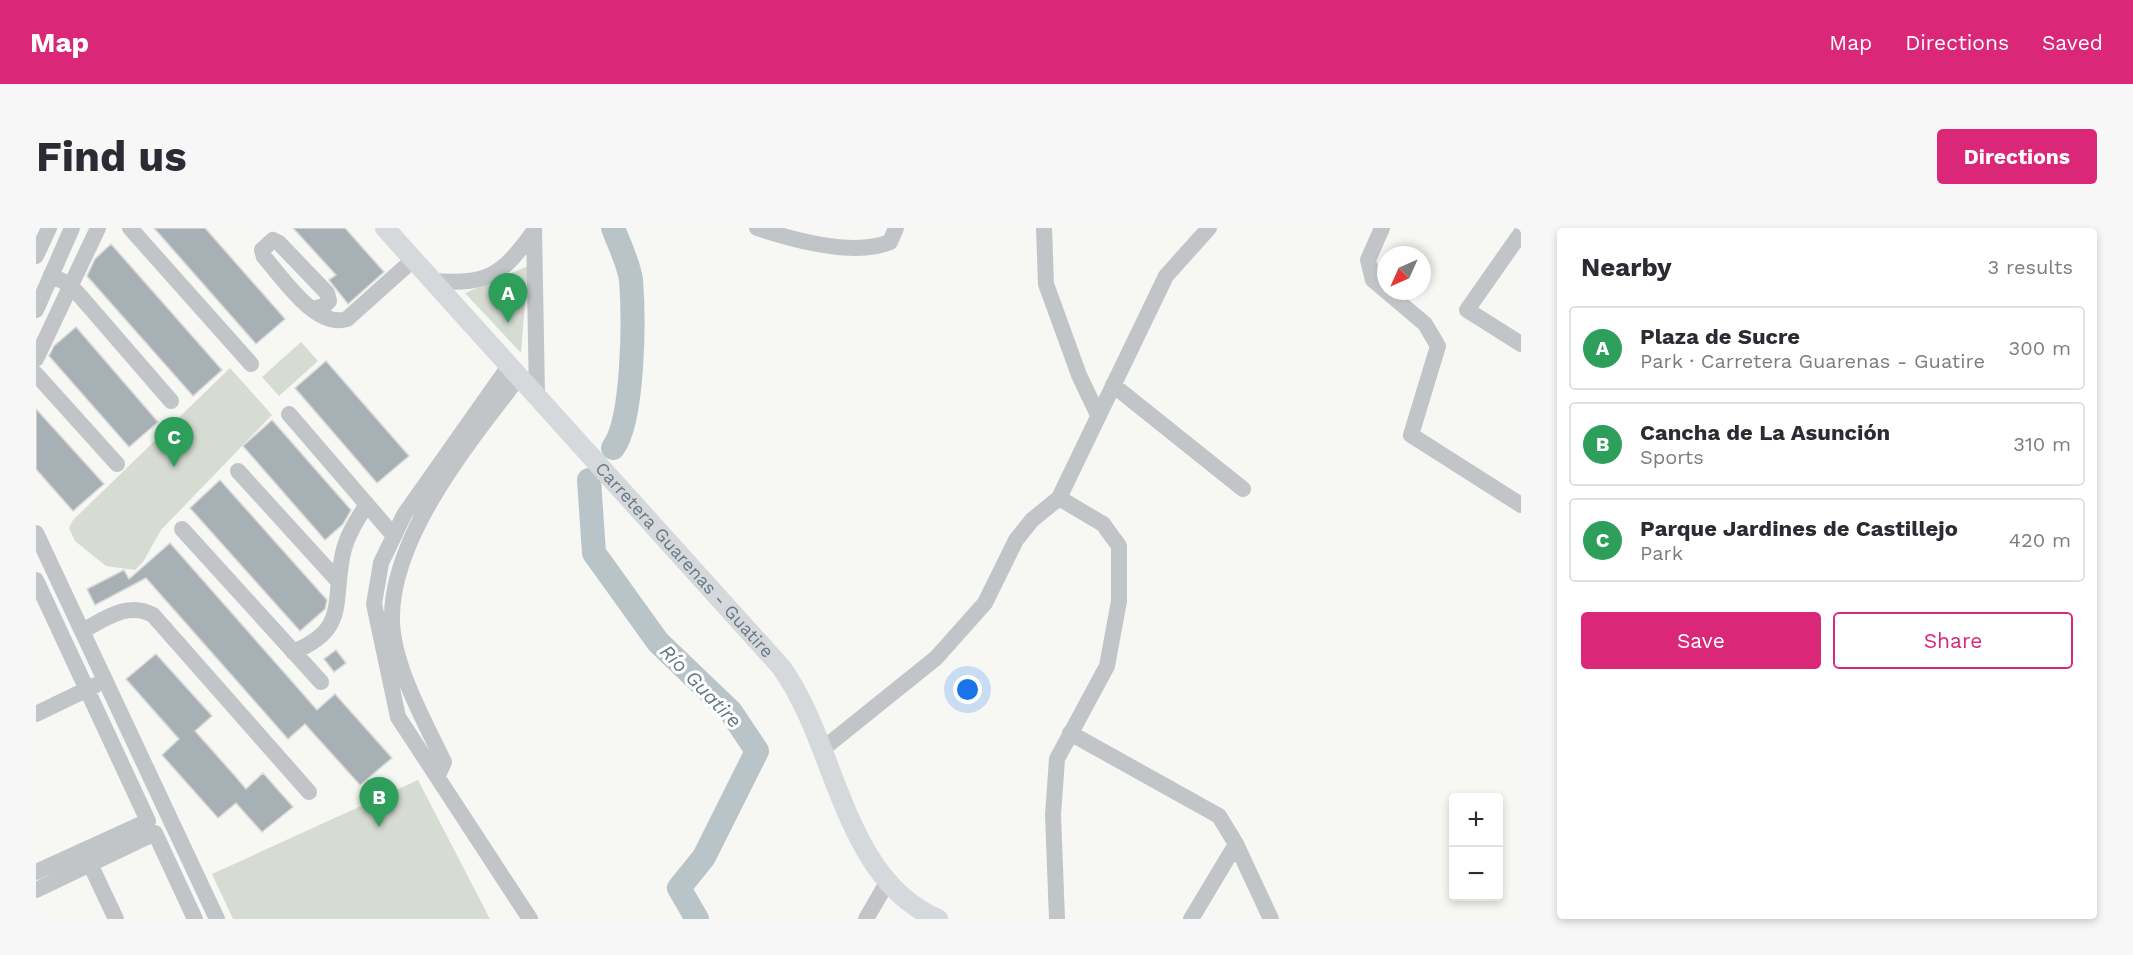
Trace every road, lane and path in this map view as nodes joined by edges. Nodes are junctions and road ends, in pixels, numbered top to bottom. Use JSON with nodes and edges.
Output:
{"nodes":[{"id":1,"x":50,"y":228,"type":"edge"},
{"id":2,"x":72,"y":228,"type":"edge"},
{"id":3,"x":98,"y":228,"type":"edge"},
{"id":4,"x":130,"y":228,"type":"edge"},
{"id":5,"x":385,"y":228,"type":"edge"},
{"id":6,"x":757,"y":228,"type":"edge"},
{"id":7,"x":896,"y":228,"type":"edge"},
{"id":8,"x":1044,"y":228,"type":"edge"},
{"id":9,"x":1209,"y":228,"type":"edge"},
{"id":10,"x":1382,"y":228,"type":"edge"},
{"id":11,"x":534,"y":229,"type":"edge"},
{"id":12,"x":777,"y":231,"type":"edge"},
{"id":13,"x":1521,"y":233,"type":"edge"},
{"id":14,"x":36,"y":256,"type":"edge"},
{"id":15,"x":414,"y":259,"type":"junction"},
{"id":16,"x":51,"y":275,"type":"junction"},
{"id":17,"x":433,"y":280,"type":"junction"},
{"id":18,"x":70,"y":285,"type":"junction"},
{"id":19,"x":312,"y":309,"type":"dead end"},
{"id":20,"x":36,"y":310,"type":"edge"},
{"id":21,"x":1521,"y":344,"type":"edge"},
{"id":22,"x":36,"y":359,"type":"edge"},
{"id":23,"x":251,"y":364,"type":"dead end"},
{"id":24,"x":514,"y":372,"type":"junction"},
{"id":25,"x":36,"y":374,"type":"edge"},
{"id":26,"x":1113,"y":385,"type":"junction"},
{"id":27,"x":171,"y":401,"type":"dead end"},
{"id":28,"x":543,"y":402,"type":"junction"},
{"id":29,"x":290,"y":414,"type":"dead end"},
{"id":30,"x":1098,"y":415,"type":"junction"},
{"id":31,"x":117,"y":464,"type":"dead end"},
{"id":32,"x":238,"y":471,"type":"dead end"},
{"id":33,"x":1243,"y":489,"type":"dead end"},
{"id":34,"x":1059,"y":498,"type":"junction"},
{"id":35,"x":367,"y":504,"type":"junction"},
{"id":36,"x":1521,"y":505,"type":"edge"},
{"id":37,"x":182,"y":529,"type":"dead end"},
{"id":38,"x":36,"y":532,"type":"edge"},
{"id":39,"x":394,"y":536,"type":"junction"},
{"id":40,"x":36,"y":580,"type":"edge"},
{"id":41,"x":339,"y":582,"type":"junction"},
{"id":42,"x":82,"y":631,"type":"junction"},
{"id":43,"x":293,"y":652,"type":"junction"},
{"id":44,"x":105,"y":680,"type":"junction"},
{"id":45,"x":321,"y":682,"type":"dead end"},
{"id":46,"x":87,"y":689,"type":"junction"},
{"id":47,"x":36,"y":714,"type":"edge"},
{"id":48,"x":1070,"y":733,"type":"junction"},
{"id":49,"x":824,"y":748,"type":"junction"},
{"id":50,"x":437,"y":777,"type":"junction"},
{"id":51,"x":309,"y":792,"type":"dead end"},
{"id":52,"x":1236,"y":844,"type":"junction"},
{"id":53,"x":90,"y":864,"type":"junction"},
{"id":54,"x":36,"y":872,"type":"edge"},
{"id":55,"x":198,"y":879,"type":"junction"},
{"id":56,"x":888,"y":881,"type":"junction"},
{"id":57,"x":180,"y":887,"type":"junction"},
{"id":58,"x":36,"y":890,"type":"edge"},
{"id":59,"x":206,"y":896,"type":"junction"},
{"id":60,"x":192,"y":911,"type":"edge"},
{"id":61,"x":116,"y":919,"type":"edge"},
{"id":62,"x":217,"y":919,"type":"edge"},
{"id":63,"x":530,"y":919,"type":"edge"},
{"id":64,"x":866,"y":919,"type":"edge"},
{"id":65,"x":938,"y":919,"type":"edge"},
{"id":66,"x":1057,"y":919,"type":"edge"},
{"id":67,"x":1191,"y":919,"type":"edge"},
{"id":68,"x":1271,"y":919,"type":"edge"}],
"edges":[{"from":1,"to":14,"type":"street"},
{"from":2,"to":16,"type":"street"},
{"from":3,"to":18,"type":"street"},
{"from":4,"to":23,"type":"street"},
{"from":5,"to":15,"type":"main road","name":"Carretera Guarenas - Guatire"},
{"from":6,"to":12,"type":"street"},
{"from":7,"to":12,"type":"street"},
{"from":8,"to":30,"type":"street"},
{"from":9,"to":26,"type":"street"},
{"from":10,"to":36,"type":"street"},
{"from":11,"to":17,"type":"street"},
{"from":11,"to":28,"type":"street"},
{"from":13,"to":21,"type":"street"},
{"from":15,"to":17,"type":"main road","name":"Carretera Guarenas - Guatire"},
{"from":15,"to":19,"type":"street"},
{"from":16,"to":18,"type":"street"},
{"from":16,"to":20,"type":"street"},
{"from":17,"to":24,"type":"main road","name":"Carretera Guarenas - Guatire"},
{"from":18,"to":22,"type":"street"},
{"from":18,"to":27,"type":"street"},
{"from":24,"to":28,"type":"main road","name":"Carretera Guarenas - Guatire"},
{"from":24,"to":39,"type":"street"},
{"from":24,"to":50,"type":"street"},
{"from":25,"to":31,"type":"street"},
{"from":26,"to":30,"type":"street"},
{"from":26,"to":33,"type":"street"},
{"from":28,"to":49,"type":"main road","name":"Carretera Guarenas - Guatire"},
{"from":29,"to":35,"type":"street"},
{"from":30,"to":34,"type":"street"},
{"from":32,"to":41,"type":"street"},
{"from":34,"to":48,"type":"street"},
{"from":34,"to":49,"type":"street"},
{"from":35,"to":39,"type":"street"},
{"from":35,"to":41,"type":"street"},
{"from":37,"to":43,"type":"street"},
{"from":38,"to":42,"type":"street"},
{"from":39,"to":50,"type":"street"},
{"from":40,"to":46,"type":"street"},
{"from":41,"to":43,"type":"street"},
{"from":42,"to":44,"type":"street"},
{"from":42,"to":51,"type":"street"},
{"from":43,"to":45,"type":"street"},
{"from":44,"to":46,"type":"street"},
{"from":44,"to":55,"type":"street"},
{"from":46,"to":47,"type":"street"},
{"from":46,"to":54,"type":"street"},
{"from":48,"to":52,"type":"street"},
{"from":48,"to":66,"type":"street"},
{"from":49,"to":56,"type":"main road","name":"Carretera Guarenas - Guatire"},
{"from":50,"to":63,"type":"street"},
{"from":52,"to":67,"type":"street"},
{"from":52,"to":68,"type":"street"},
{"from":53,"to":57,"type":"street"},
{"from":53,"to":58,"type":"street"},
{"from":53,"to":61,"type":"street"},
{"from":55,"to":57,"type":"street"},
{"from":55,"to":59,"type":"street"},
{"from":56,"to":64,"type":"street"},
{"from":56,"to":65,"type":"main road","name":"Carretera Guarenas - Guatire"},
{"from":57,"to":60,"type":"street"},
{"from":59,"to":60,"type":"street"},
{"from":59,"to":62,"type":"street"}]}
